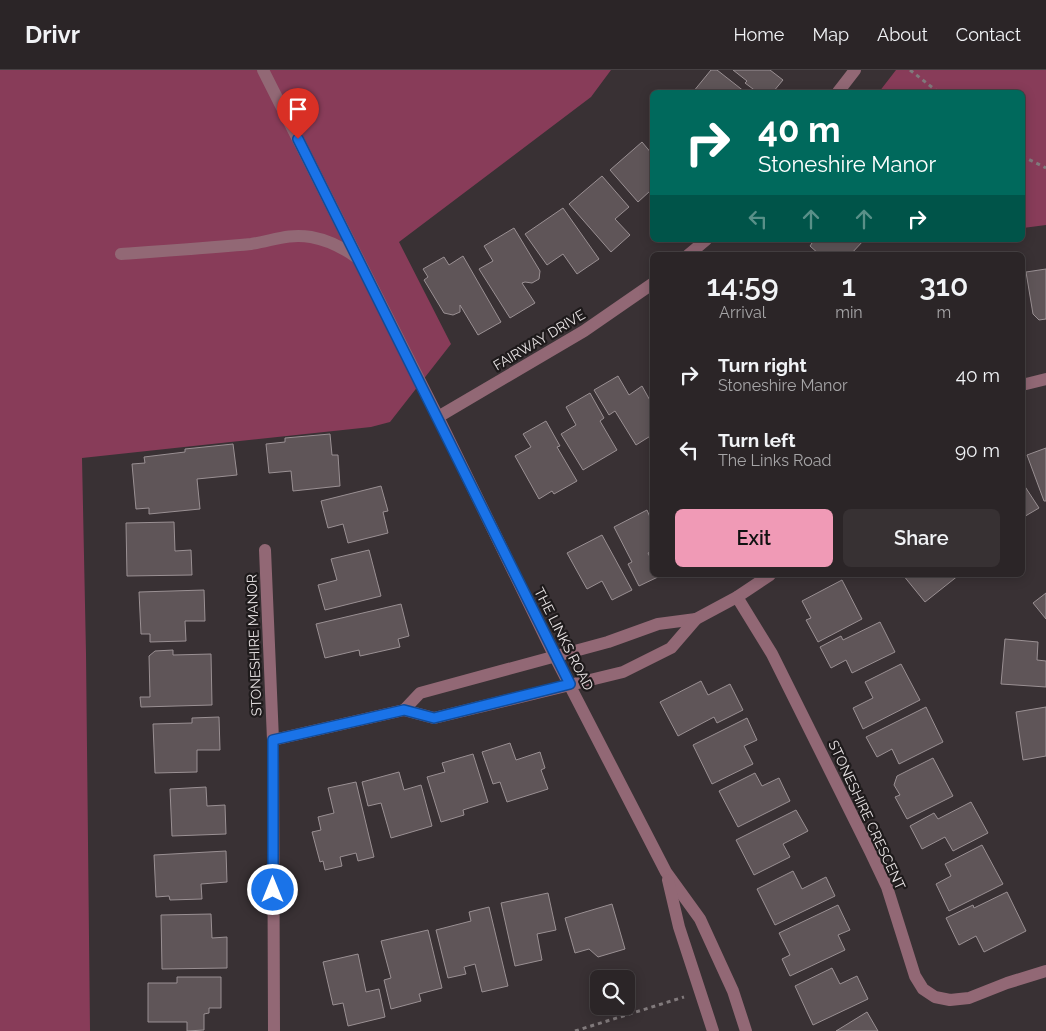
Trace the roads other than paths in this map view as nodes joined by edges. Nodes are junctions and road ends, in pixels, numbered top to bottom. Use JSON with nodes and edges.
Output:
{"nodes":[{"id":1,"x":263,"y":70,"type":"edge"},
{"id":2,"x":855,"y":70,"type":"edge"},
{"id":3,"x":840,"y":90,"type":"edge"},
{"id":4,"x":704,"y":242,"type":"edge"},
{"id":5,"x":692,"y":252,"type":"edge"},
{"id":6,"x":121,"y":254,"type":"dead end"},
{"id":7,"x":358,"y":259,"type":"junction"},
{"id":8,"x":650,"y":285,"type":"edge"},
{"id":9,"x":1046,"y":379,"type":"edge"},
{"id":10,"x":1025,"y":384,"type":"edge"},
{"id":11,"x":438,"y":417,"type":"junction"},
{"id":12,"x":266,"y":550,"type":"dead end"},
{"id":13,"x":767,"y":577,"type":"edge"},
{"id":14,"x":737,"y":597,"type":"junction"},
{"id":15,"x":696,"y":619,"type":"junction"},
{"id":16,"x":554,"y":656,"type":"junction"},
{"id":17,"x":570,"y":684,"type":"junction"},
{"id":18,"x":404,"y":710,"type":"junction"},
{"id":19,"x":273,"y":740,"type":"junction"},
{"id":20,"x":666,"y":872,"type":"junction"},
{"id":21,"x":1046,"y":971,"type":"edge"},
{"id":22,"x":274,"y":1031,"type":"edge"},
{"id":23,"x":714,"y":1031,"type":"edge"},
{"id":24,"x":746,"y":1031,"type":"edge"}],
"edges":[{"from":1,"to":7,"type":"street","name":"THE LINKS ROAD"},
{"from":2,"to":3,"type":"street"},
{"from":4,"to":5,"type":"street"},
{"from":6,"to":7,"type":"street"},
{"from":7,"to":11,"type":"street","name":"THE LINKS ROAD"},
{"from":8,"to":11,"type":"street","name":"FAIRWAY DRIVE"},
{"from":9,"to":10,"type":"street"},
{"from":11,"to":16,"type":"street","name":"THE LINKS ROAD"},
{"from":12,"to":19,"type":"street","name":"STONESHIRE MANOR"},
{"from":13,"to":14,"type":"street"},
{"from":14,"to":15,"type":"street"},
{"from":14,"to":21,"type":"street","name":"STONESHIRE CRESCENT"},
{"from":15,"to":16,"type":"street"},
{"from":15,"to":17,"type":"street"},
{"from":16,"to":17,"type":"street","name":"THE LINKS ROAD"},
{"from":16,"to":18,"type":"street"},
{"from":17,"to":18,"type":"street"},
{"from":17,"to":20,"type":"street","name":"THE LINKS ROAD"},
{"from":18,"to":19,"type":"street"},
{"from":19,"to":22,"type":"street","name":"STONESHIRE MANOR"},
{"from":20,"to":23,"type":"street","name":"THE LINKS ROAD"},
{"from":20,"to":24,"type":"street","name":"THE LINKS ROAD"}]}
